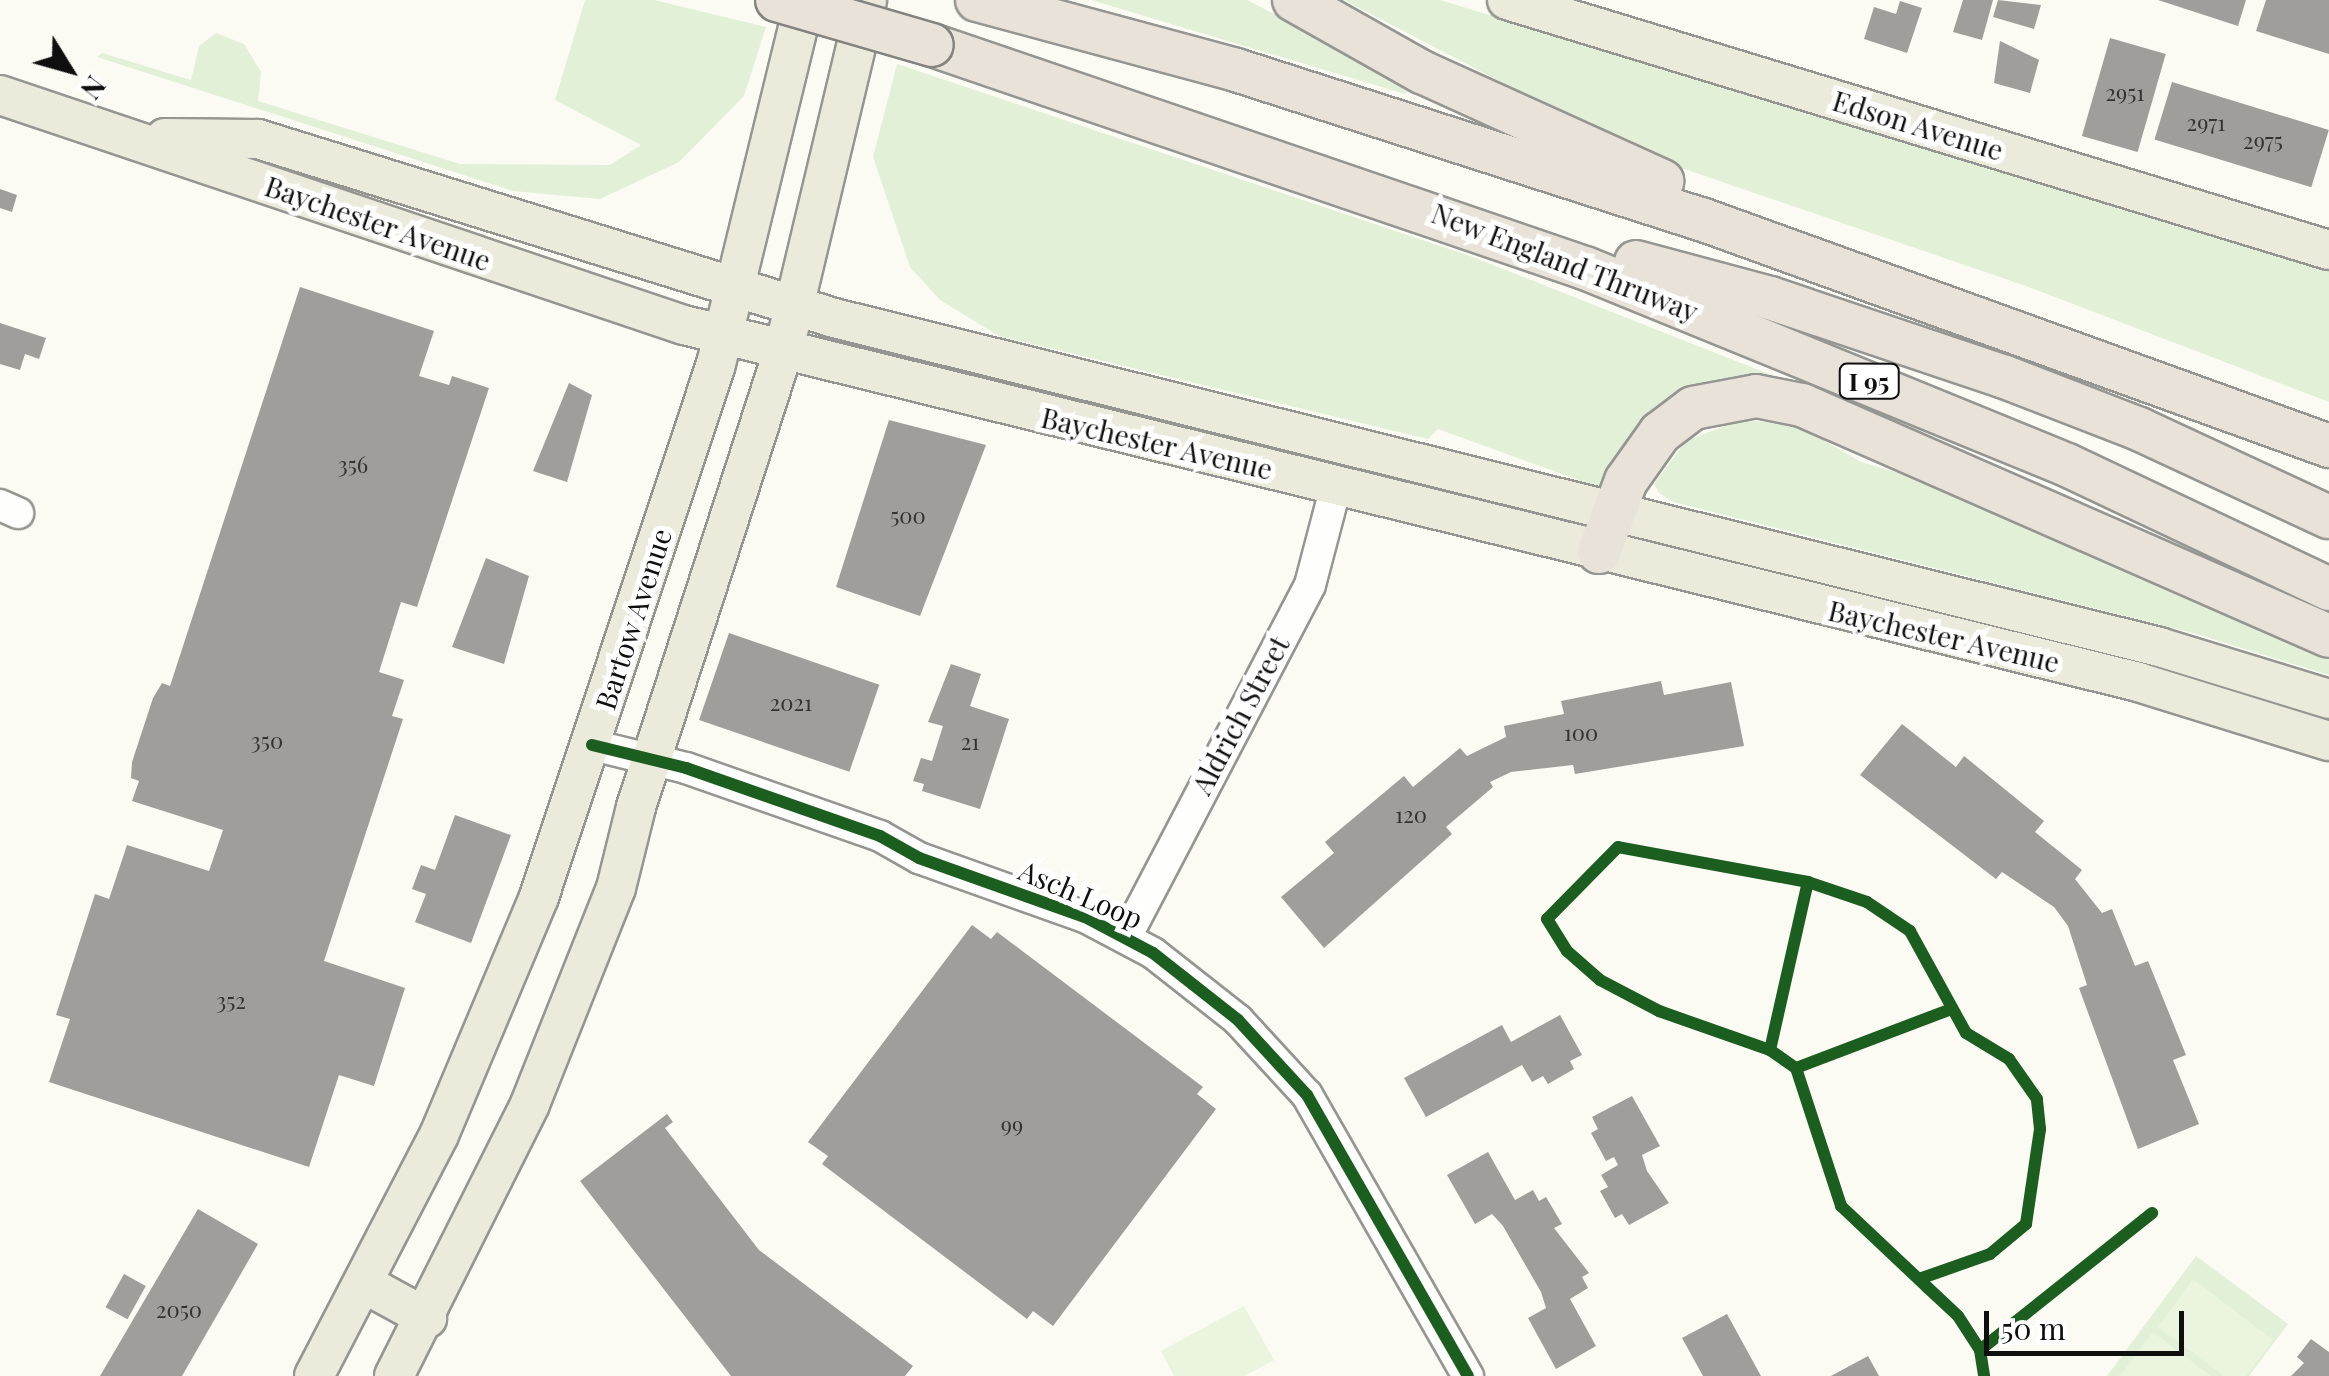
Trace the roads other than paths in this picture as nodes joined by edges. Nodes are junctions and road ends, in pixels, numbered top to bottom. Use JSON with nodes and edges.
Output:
{"nodes":[{"id":1,"x":777,"y":0,"type":"edge"},
{"id":2,"x":805,"y":0,"type":"edge"},
{"id":3,"x":867,"y":0,"type":"edge"},
{"id":4,"x":977,"y":0,"type":"edge"},
{"id":5,"x":1294,"y":0,"type":"edge"},
{"id":6,"x":1508,"y":0,"type":"edge"},
{"id":7,"x":0,"y":95,"type":"edge"},
{"id":8,"x":132,"y":137,"type":"junction"},
{"id":9,"x":1398,"y":199,"type":"junction"},
{"id":10,"x":2329,"y":250,"type":"edge"},
{"id":11,"x":735,"y":287,"type":"junction"},
{"id":12,"x":1933,"y":299,"type":"junction"},
{"id":13,"x":794,"y":305,"type":"junction"},
{"id":14,"x":723,"y":335,"type":"junction"},
{"id":15,"x":784,"y":349,"type":"junction"},
{"id":16,"x":2329,"y":446,"type":"edge"},
{"id":17,"x":1336,"y":486,"type":"junction"},
{"id":18,"x":2329,"y":517,"type":"edge"},
{"id":19,"x":1606,"y":533,"type":"junction"},
{"id":20,"x":2329,"y":588,"type":"edge"},
{"id":21,"x":2329,"y":636,"type":"edge"},
{"id":22,"x":2329,"y":699,"type":"edge"},
{"id":23,"x":2329,"y":741,"type":"edge"},
{"id":24,"x":592,"y":745,"type":"junction"},
{"id":25,"x":653,"y":758,"type":"junction"},
{"id":26,"x":1126,"y":937,"type":"junction"},
{"id":27,"x":365,"y":1284,"type":"junction"},
{"id":28,"x":427,"y":1318,"type":"junction"},
{"id":29,"x":1461,"y":1374,"type":"edge"},
{"id":30,"x":314,"y":1376,"type":"edge"},
{"id":31,"x":394,"y":1376,"type":"edge"}],
"edges":[{"from":1,"to":9,"type":"highway","name":"New England Thruway","number":"I 95","bridge":true},
{"from":2,"to":11,"type":"main road","name":"Bartow Avenue"},
{"from":3,"to":13,"type":"main road"},
{"from":4,"to":12,"type":"highway"},
{"from":5,"to":12,"type":"highway"},
{"from":6,"to":10,"type":"main road","name":"Edson Avenue"},
{"from":7,"to":8,"type":"main road","name":"Baychester Avenue"},
{"from":8,"to":11,"type":"main road","name":"Baychester Avenue"},
{"from":8,"to":14,"type":"main road","name":"Baychester Avenue"},
{"from":9,"to":18,"type":"highway"},
{"from":9,"to":20,"type":"highway","name":"New England Thruway","number":"I 95"},
{"from":11,"to":13,"type":"main road","name":"Baychester Avenue"},
{"from":11,"to":14,"type":"main road","name":"Bartow Avenue"},
{"from":12,"to":16,"type":"highway"},
{"from":13,"to":15,"type":"main road"},
{"from":13,"to":19,"type":"main road","name":"Baychester Avenue"},
{"from":14,"to":15,"type":"main road","name":"Baychester Avenue"},
{"from":14,"to":24,"type":"main road","name":"Bartow Avenue"},
{"from":15,"to":17,"type":"main road","name":"Baychester Avenue"},
{"from":15,"to":25,"type":"main road"},
{"from":17,"to":19,"type":"main road","name":"Baychester Avenue"},
{"from":17,"to":26,"type":"street","name":"Aldrich Street"},
{"from":19,"to":21,"type":"highway"},
{"from":19,"to":22,"type":"main road","name":"Baychester Avenue"},
{"from":19,"to":23,"type":"main road","name":"Baychester Avenue"},
{"from":24,"to":25,"type":"street","name":"Asch Loop"},
{"from":24,"to":27,"type":"main road","name":"Bartow Avenue"},
{"from":25,"to":26,"type":"street","name":"Asch Loop"},
{"from":25,"to":28,"type":"main road"},
{"from":26,"to":29,"type":"street","name":"Asch Loop"},
{"from":27,"to":28,"type":"main road"},
{"from":27,"to":30,"type":"main road","name":"Bartow Avenue"},
{"from":28,"to":31,"type":"main road"}]}
